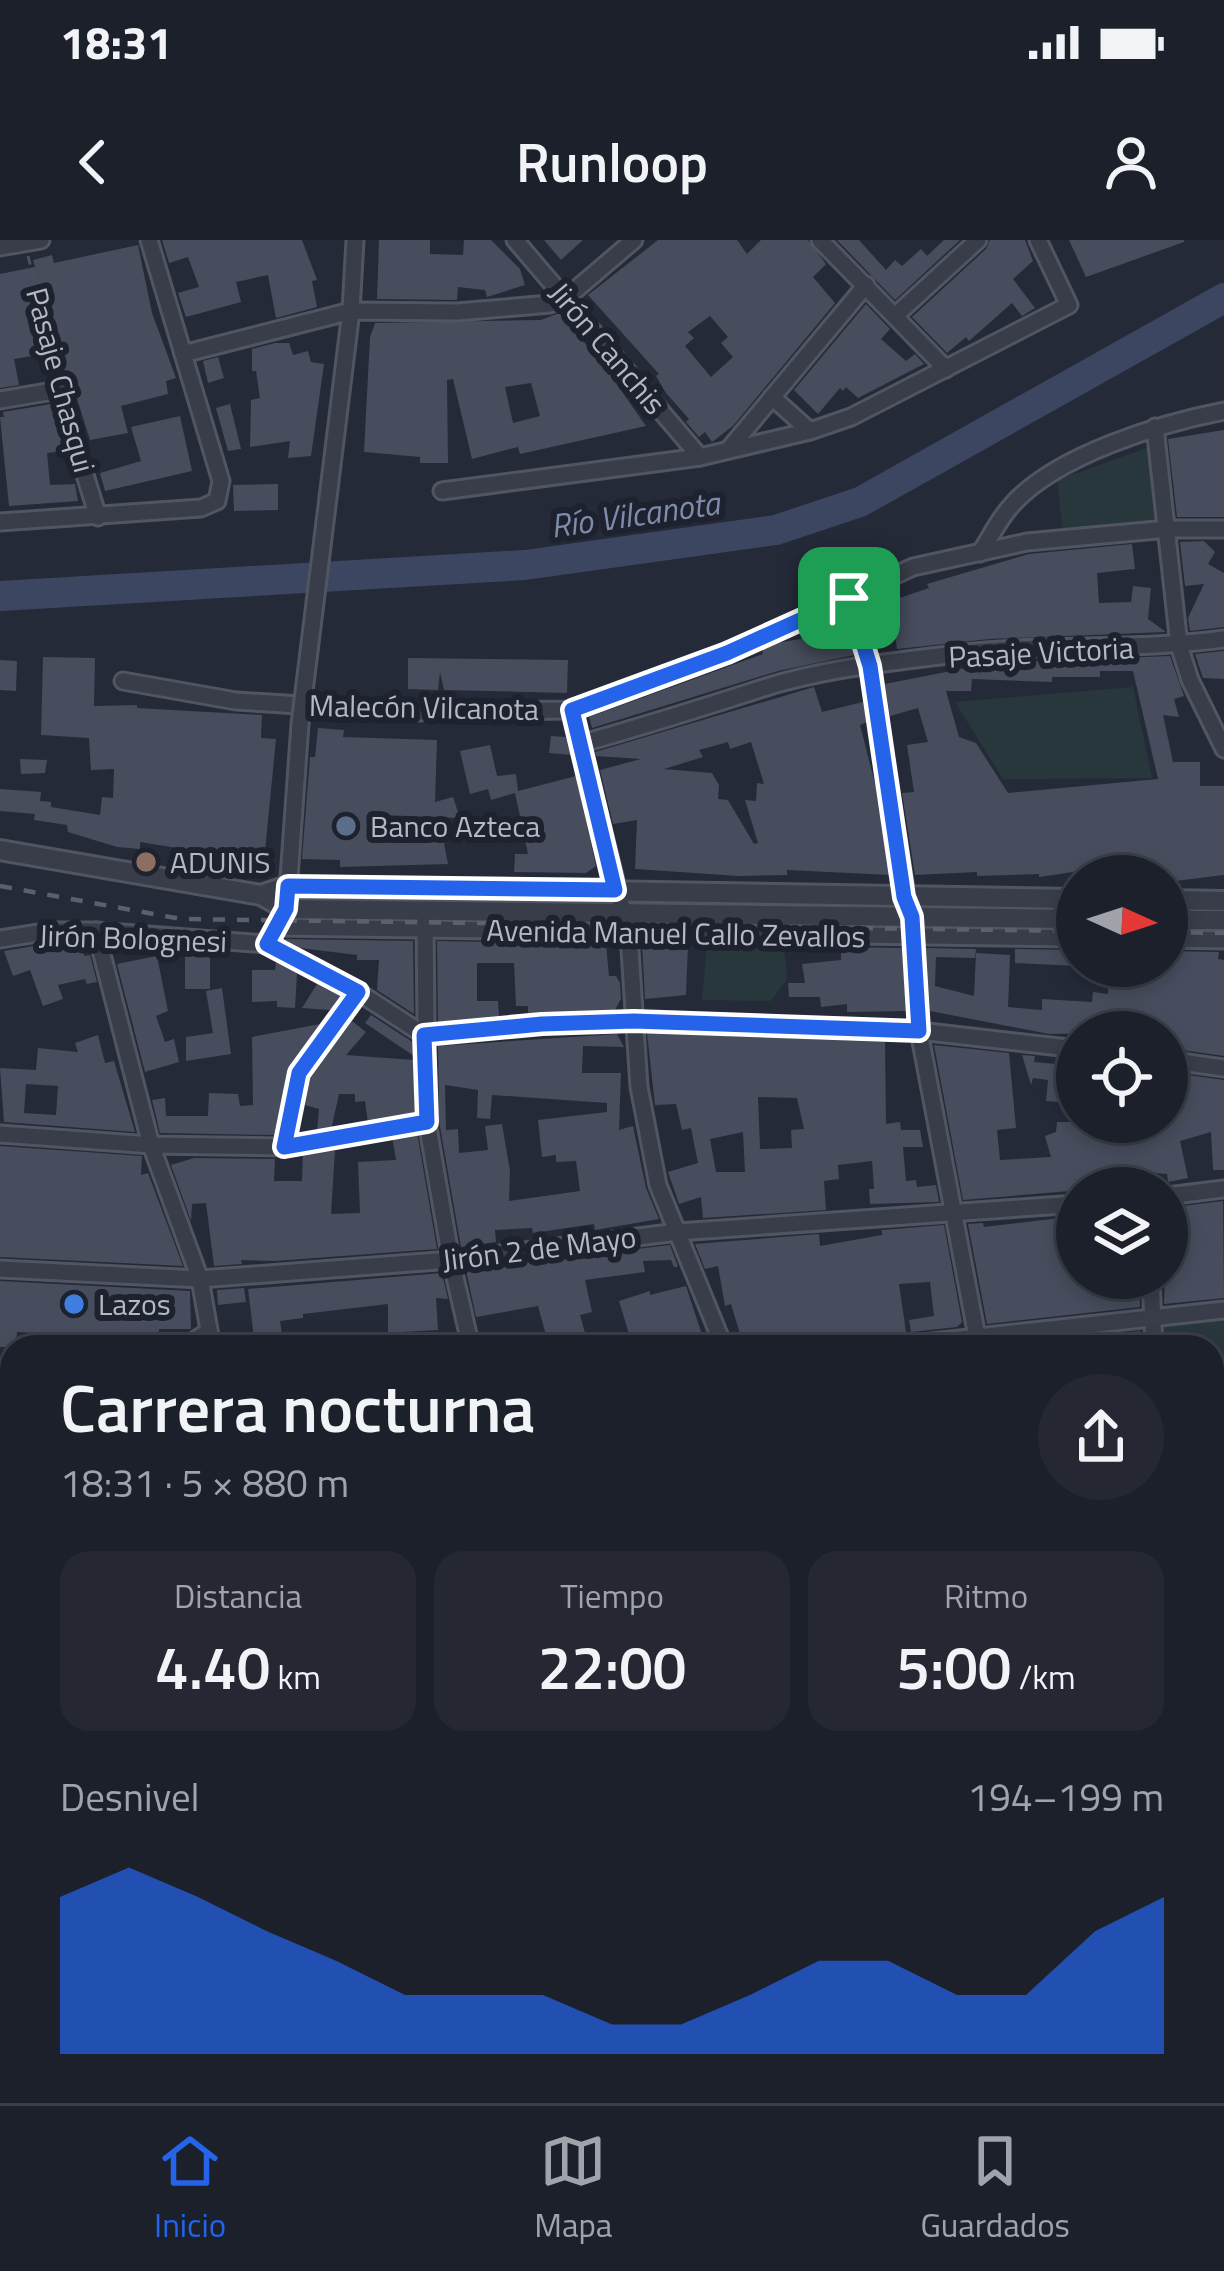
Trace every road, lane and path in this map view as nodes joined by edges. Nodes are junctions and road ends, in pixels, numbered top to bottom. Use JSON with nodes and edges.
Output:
{"nodes":[{"id":1,"x":149,"y":240,"type":"edge"},
{"id":2,"x":355,"y":240,"type":"edge"},
{"id":3,"x":514,"y":240,"type":"edge"},
{"id":4,"x":634,"y":240,"type":"edge"},
{"id":5,"x":820,"y":240,"type":"edge"},
{"id":6,"x":978,"y":240,"type":"edge"},
{"id":7,"x":1038,"y":240,"type":"edge"},
{"id":8,"x":33,"y":241,"type":"edge"},
{"id":9,"x":0,"y":247,"type":"edge"},
{"id":10,"x":866,"y":286,"type":"junction"},
{"id":11,"x":566,"y":298,"type":"junction"},
{"id":12,"x":351,"y":311,"type":"junction"},
{"id":13,"x":896,"y":315,"type":"junction"},
{"id":14,"x":183,"y":354,"type":"junction"},
{"id":15,"x":946,"y":369,"type":"junction"},
{"id":16,"x":59,"y":390,"type":"junction"},
{"id":17,"x":772,"y":397,"type":"junction"},
{"id":18,"x":0,"y":400,"type":"edge"},
{"id":19,"x":1224,"y":411,"type":"edge"},
{"id":20,"x":1155,"y":427,"type":"junction"},
{"id":21,"x":810,"y":431,"type":"junction"},
{"id":22,"x":728,"y":450,"type":"junction"},
{"id":23,"x":700,"y":457,"type":"junction"},
{"id":24,"x":442,"y":491,"type":"dead end"},
{"id":25,"x":98,"y":517,"type":"junction"},
{"id":26,"x":0,"y":522,"type":"edge"},
{"id":27,"x":1224,"y":529,"type":"edge"},
{"id":28,"x":1168,"y":530,"type":"junction"},
{"id":29,"x":980,"y":553,"type":"junction"},
{"id":30,"x":849,"y":598,"type":"junction"},
{"id":31,"x":1224,"y":639,"type":"edge"},
{"id":32,"x":1179,"y":645,"type":"junction"},
{"id":33,"x":870,"y":666,"type":"junction"},
{"id":34,"x":123,"y":682,"type":"dead end"},
{"id":35,"x":572,"y":710,"type":"junction"},
{"id":36,"x":580,"y":744,"type":"junction"},
{"id":37,"x":1224,"y":749,"type":"edge"},
{"id":38,"x":0,"y":850,"type":"edge"},
{"id":39,"x":288,"y":886,"type":"junction"},
{"id":40,"x":431,"y":888,"type":"junction"},
{"id":41,"x":615,"y":890,"type":"junction"},
{"id":42,"x":261,"y":895,"type":"junction"},
{"id":43,"x":904,"y":897,"type":"junction"},
{"id":44,"x":1056,"y":899,"type":"edge"},
{"id":45,"x":1188,"y":900,"type":"edge"},
{"id":46,"x":1224,"y":901,"type":"edge"},
{"id":47,"x":286,"y":909,"type":"junction"},
{"id":48,"x":622,"y":913,"type":"junction"},
{"id":49,"x":426,"y":920,"type":"junction"},
{"id":50,"x":1056,"y":920,"type":"edge"},
{"id":51,"x":1188,"y":920,"type":"edge"},
{"id":52,"x":1224,"y":920,"type":"edge"},
{"id":53,"x":912,"y":926,"type":"junction"},
{"id":54,"x":275,"y":927,"type":"junction"},
{"id":55,"x":96,"y":931,"type":"junction"},
{"id":56,"x":629,"y":934,"type":"junction"},
{"id":57,"x":1056,"y":936,"type":"edge"},
{"id":58,"x":1188,"y":939,"type":"edge"},
{"id":59,"x":0,"y":940,"type":"edge"},
{"id":60,"x":1224,"y":940,"type":"edge"},
{"id":61,"x":267,"y":944,"type":"junction"},
{"id":62,"x":358,"y":992,"type":"junction"},
{"id":63,"x":634,"y":1021,"type":"junction"},
{"id":64,"x":919,"y":1031,"type":"junction"},
{"id":65,"x":424,"y":1035,"type":"junction"},
{"id":66,"x":1056,"y":1047,"type":"edge"},
{"id":67,"x":1188,"y":1063,"type":"edge"},
{"id":68,"x":1224,"y":1068,"type":"edge"},
{"id":69,"x":427,"y":1122,"type":"junction"},
{"id":70,"x":0,"y":1133,"type":"edge"},
{"id":71,"x":151,"y":1145,"type":"junction"},
{"id":72,"x":284,"y":1147,"type":"junction"},
{"id":73,"x":1224,"y":1189,"type":"edge"},
{"id":74,"x":1188,"y":1193,"type":"edge"},
{"id":75,"x":1056,"y":1205,"type":"edge"},
{"id":76,"x":954,"y":1212,"type":"junction"},
{"id":77,"x":678,"y":1232,"type":"junction"},
{"id":78,"x":451,"y":1260,"type":"junction"},
{"id":79,"x":0,"y":1270,"type":"edge"},
{"id":80,"x":200,"y":1279,"type":"junction"},
{"id":81,"x":1151,"y":1299,"type":"edge"},
{"id":82,"x":1224,"y":1310,"type":"edge"},
{"id":83,"x":1151,"y":1319,"type":"junction"},
{"id":84,"x":209,"y":1335,"type":"edge"},
{"id":85,"x":468,"y":1335,"type":"edge"},
{"id":86,"x":719,"y":1335,"type":"edge"},
{"id":87,"x":978,"y":1335,"type":"edge"},
{"id":88,"x":1031,"y":1335,"type":"edge"},
{"id":89,"x":1153,"y":1335,"type":"edge"}],
"edges":[{"from":1,"to":14,"type":"street"},
{"from":2,"to":12,"type":"street"},
{"from":3,"to":11,"type":"street","name":"Jirón Canchis"},
{"from":4,"to":11,"type":"street"},
{"from":5,"to":10,"type":"street"},
{"from":6,"to":13,"type":"street"},
{"from":7,"to":15,"type":"street"},
{"from":8,"to":9,"type":"street"},
{"from":8,"to":16,"type":"path","name":"Pasaje Chasqui"},
{"from":10,"to":13,"type":"street"},
{"from":10,"to":17,"type":"street"},
{"from":11,"to":12,"type":"street"},
{"from":11,"to":23,"type":"street","name":"Jirón Canchis"},
{"from":12,"to":14,"type":"street"},
{"from":12,"to":39,"type":"street","bridge":true},
{"from":13,"to":15,"type":"street"},
{"from":14,"to":25,"type":"street"},
{"from":15,"to":21,"type":"street"},
{"from":16,"to":18,"type":"street"},
{"from":16,"to":25,"type":"street","name":"Pasaje Chasqui"},
{"from":17,"to":21,"type":"street"},
{"from":17,"to":22,"type":"street"},
{"from":19,"to":20,"type":"street"},
{"from":20,"to":28,"type":"street"},
{"from":20,"to":29,"type":"street"},
{"from":21,"to":22,"type":"street"},
{"from":22,"to":23,"type":"street"},
{"from":23,"to":24,"type":"street"},
{"from":25,"to":26,"type":"street"},
{"from":27,"to":28,"type":"street","name":"Malecón Vilcanota"},
{"from":28,"to":29,"type":"street","name":"Malecón Vilcanota"},
{"from":28,"to":32,"type":"street"},
{"from":29,"to":30,"type":"street","name":"Malecón Vilcanota"},
{"from":30,"to":33,"type":"street"},
{"from":30,"to":35,"type":"street","name":"Malecón Vilcanota"},
{"from":31,"to":32,"type":"street","name":"Pasaje Victoria"},
{"from":32,"to":33,"type":"street","name":"Pasaje Victoria"},
{"from":32,"to":37,"type":"street"},
{"from":33,"to":36,"type":"street","name":"Pasaje Victoria"},
{"from":33,"to":43,"type":"street"},
{"from":34,"to":35,"type":"street","name":"Malecón Vilcanota"},
{"from":35,"to":36,"type":"street"},
{"from":36,"to":41,"type":"street"},
{"from":38,"to":42,"type":"street","name":"Avenida Manuel Callo Zevallos"},
{"from":39,"to":40,"type":"street","name":"Avenida Manuel Callo Zevallos"},
{"from":39,"to":42,"type":"street","name":"Avenida Manuel Callo Zevallos"},
{"from":39,"to":47,"type":"street"},
{"from":40,"to":41,"type":"street","name":"Avenida Manuel Callo Zevallos"},
{"from":40,"to":49,"type":"street"},
{"from":41,"to":43,"type":"street","name":"Avenida Manuel Callo Zevallos"},
{"from":41,"to":48,"type":"street"},
{"from":42,"to":47,"type":"street","name":"Avenida Manuel Callo Zevallos"},
{"from":43,"to":44,"type":"street","name":"Avenida Manuel Callo Zevallos"},
{"from":43,"to":53,"type":"street"},
{"from":45,"to":46,"type":"street"},
{"from":47,"to":49,"type":"street","name":"Avenida Manuel Callo Zevallos"},
{"from":47,"to":54,"type":"street"},
{"from":48,"to":49,"type":"street","name":"Avenida Manuel Callo Zevallos"},
{"from":48,"to":53,"type":"street","name":"Avenida Manuel Callo Zevallos"},
{"from":48,"to":56,"type":"street"},
{"from":49,"to":54,"type":"street","name":"Avenida Manuel Callo Zevallos"},
{"from":49,"to":56,"type":"street","name":"Avenida Manuel Callo Zevallos"},
{"from":49,"to":65,"type":"street"},
{"from":50,"to":53,"type":"street","name":"Avenida Manuel Callo Zevallos"},
{"from":51,"to":52,"type":"street"},
{"from":53,"to":56,"type":"street","name":"Avenida Manuel Callo Zevallos"},
{"from":53,"to":57,"type":"street","name":"Avenida Manuel Callo Zevallos"},
{"from":53,"to":64,"type":"street"},
{"from":54,"to":61,"type":"street"},
{"from":55,"to":59,"type":"street","name":"Jirón Bolognesi"},
{"from":55,"to":61,"type":"street","name":"Jirón Bolognesi"},
{"from":55,"to":71,"type":"street"},
{"from":56,"to":63,"type":"street"},
{"from":58,"to":60,"type":"street"},
{"from":61,"to":62,"type":"street"},
{"from":62,"to":65,"type":"street"},
{"from":62,"to":72,"type":"street"},
{"from":63,"to":64,"type":"street"},
{"from":63,"to":65,"type":"street"},
{"from":63,"to":77,"type":"street"},
{"from":64,"to":66,"type":"street"},
{"from":64,"to":76,"type":"street"},
{"from":65,"to":69,"type":"street"},
{"from":67,"to":68,"type":"street"},
{"from":69,"to":72,"type":"lane"},
{"from":69,"to":78,"type":"street"},
{"from":70,"to":71,"type":"street"},
{"from":71,"to":72,"type":"street"},
{"from":71,"to":80,"type":"street"},
{"from":73,"to":74,"type":"street"},
{"from":75,"to":76,"type":"street","name":"Jirón 2 de Mayo"},
{"from":76,"to":77,"type":"street","name":"Jirón 2 de Mayo"},
{"from":76,"to":87,"type":"street"},
{"from":77,"to":78,"type":"street","name":"Jirón 2 de Mayo"},
{"from":77,"to":86,"type":"street"},
{"from":78,"to":80,"type":"street","name":"Jirón 2 de Mayo"},
{"from":78,"to":85,"type":"street"},
{"from":79,"to":80,"type":"street","name":"Jirón 2 de Mayo"},
{"from":80,"to":84,"type":"street"},
{"from":81,"to":83,"type":"street"},
{"from":82,"to":83,"type":"street"},
{"from":83,"to":88,"type":"street"},
{"from":83,"to":89,"type":"street"}]}
